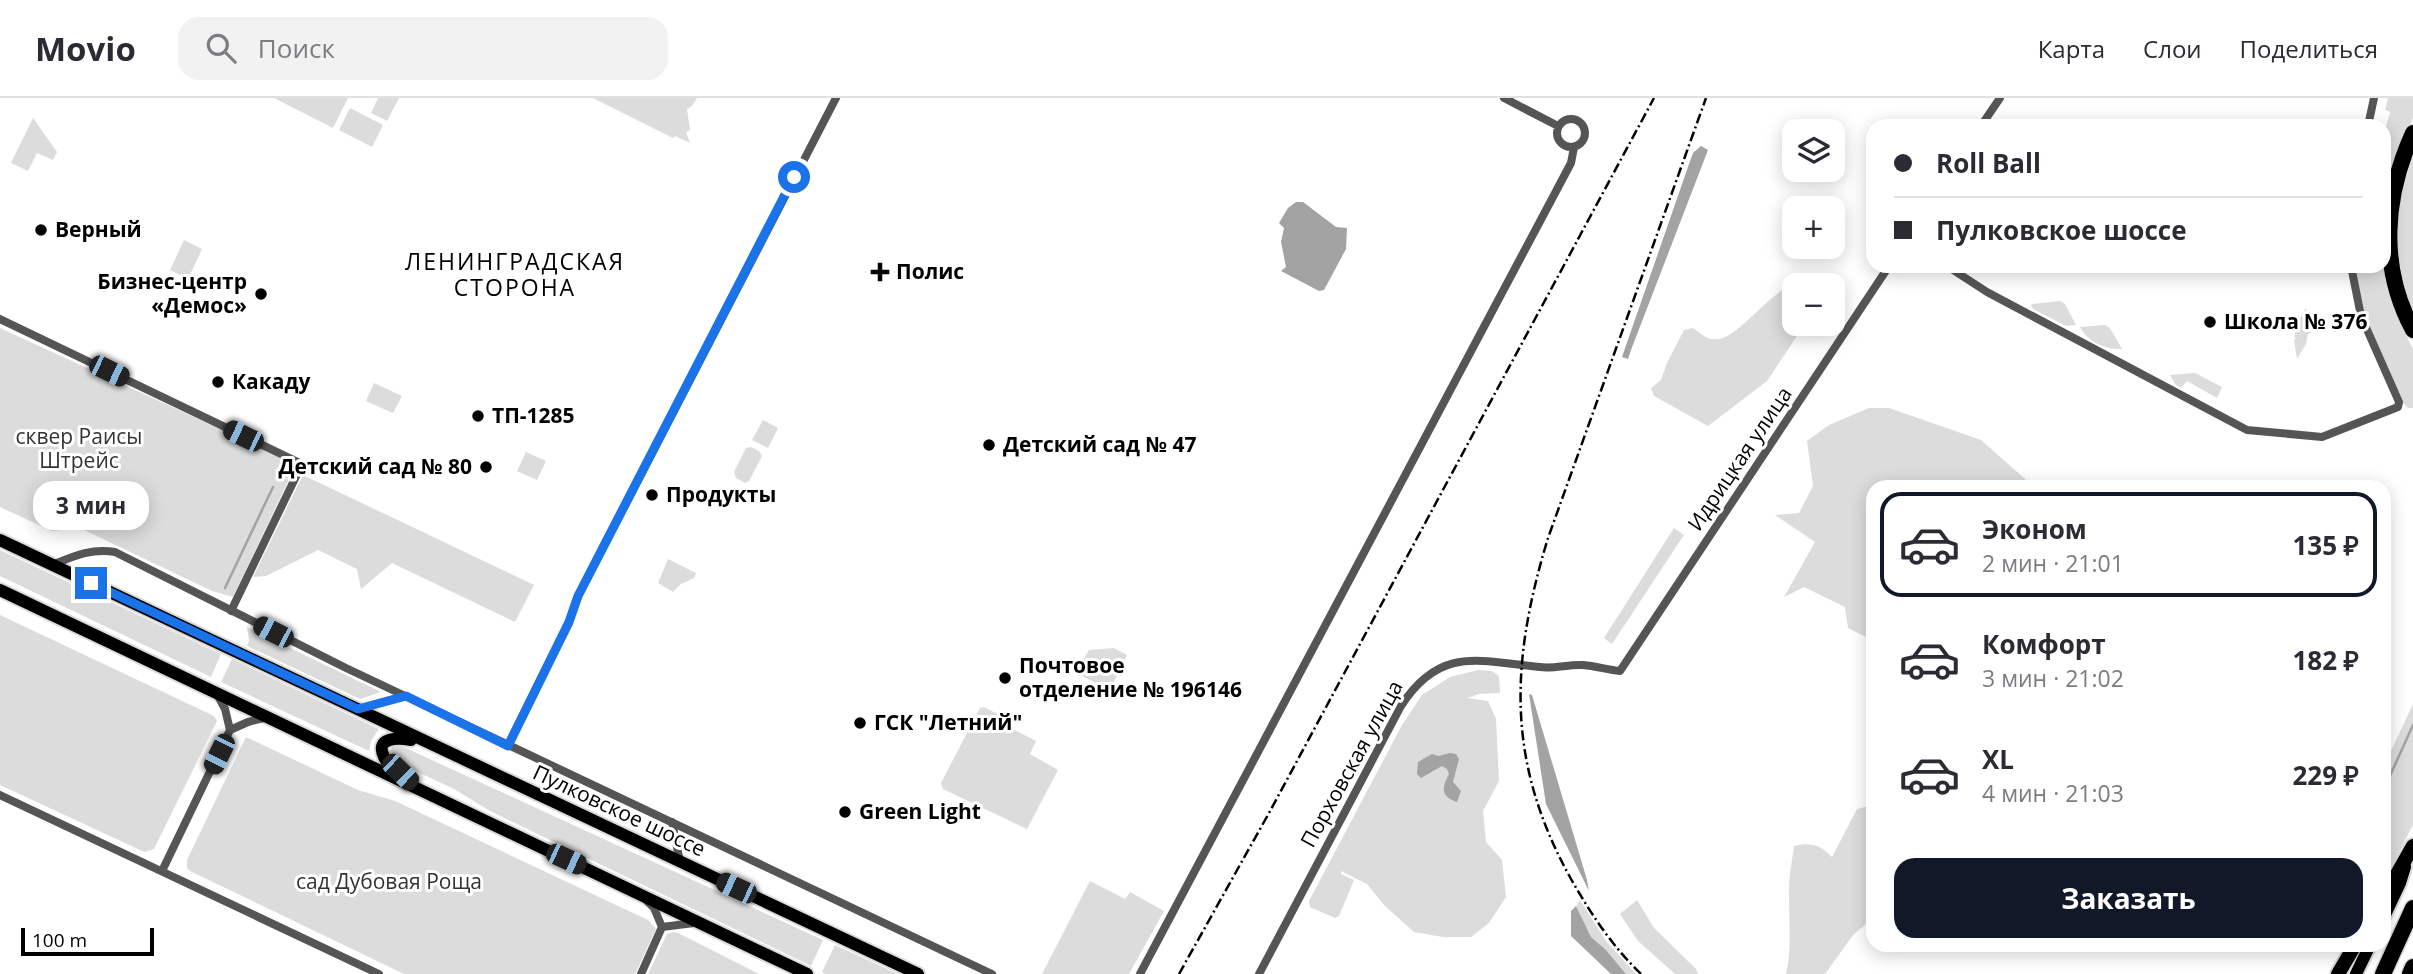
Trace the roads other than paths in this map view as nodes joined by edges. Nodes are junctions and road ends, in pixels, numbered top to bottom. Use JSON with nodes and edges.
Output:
{"nodes":[{"id":1,"x":836,"y":98,"type":"edge"},
{"id":2,"x":1504,"y":98,"type":"edge"},
{"id":3,"x":2000,"y":98,"type":"edge"},
{"id":4,"x":2374,"y":98,"type":"edge"},
{"id":5,"x":1986,"y":119,"type":"edge"},
{"id":6,"x":2370,"y":119,"type":"edge"},
{"id":7,"x":1558,"y":126,"type":"junction"},
{"id":8,"x":2413,"y":133,"type":"edge"},
{"id":9,"x":1574,"y":147,"type":"junction"},
{"id":10,"x":2391,"y":210,"type":"edge"},
{"id":11,"x":2391,"y":266,"type":"edge"},
{"id":12,"x":1884,"y":273,"type":"edge"},
{"id":13,"x":1958,"y":273,"type":"edge"},
{"id":14,"x":2352,"y":273,"type":"edge"},
{"id":15,"x":0,"y":319,"type":"edge"},
{"id":16,"x":2413,"y":330,"type":"edge"},
{"id":17,"x":0,"y":540,"type":"edge"},
{"id":18,"x":52,"y":565,"type":"junction"},
{"id":19,"x":0,"y":590,"type":"edge"},
{"id":20,"x":231,"y":611,"type":"junction"},
{"id":21,"x":1620,"y":671,"type":"joint"},
{"id":22,"x":216,"y":692,"type":"junction"},
{"id":23,"x":406,"y":696,"type":"junction"},
{"id":24,"x":358,"y":709,"type":"junction"},
{"id":25,"x":268,"y":717,"type":"junction"},
{"id":26,"x":230,"y":730,"type":"junction"},
{"id":27,"x":429,"y":743,"type":"junction"},
{"id":28,"x":508,"y":746,"type":"junction"},
{"id":29,"x":415,"y":787,"type":"junction"},
{"id":30,"x":0,"y":794,"type":"edge"},
{"id":31,"x":672,"y":822,"type":"junction"},
{"id":32,"x":2410,"y":851,"type":"edge"},
{"id":33,"x":680,"y":862,"type":"junction"},
{"id":34,"x":162,"y":872,"type":"junction"},
{"id":35,"x":2397,"y":881,"type":"junction"},
{"id":36,"x":2391,"y":888,"type":"edge"},
{"id":37,"x":641,"y":894,"type":"junction"},
{"id":38,"x":2391,"y":898,"type":"edge"},
{"id":39,"x":2413,"y":908,"type":"edge"},
{"id":40,"x":704,"y":923,"type":"junction"},
{"id":41,"x":662,"y":927,"type":"junction"},
{"id":42,"x":2351,"y":952,"type":"edge"},
{"id":43,"x":2367,"y":952,"type":"edge"},
{"id":44,"x":2413,"y":967,"type":"edge"},
{"id":45,"x":379,"y":974,"type":"edge"},
{"id":46,"x":640,"y":974,"type":"edge"},
{"id":47,"x":807,"y":974,"type":"edge"},
{"id":48,"x":918,"y":974,"type":"edge"},
{"id":49,"x":992,"y":974,"type":"edge"},
{"id":50,"x":1140,"y":974,"type":"edge"},
{"id":51,"x":1259,"y":974,"type":"edge"},
{"id":52,"x":2339,"y":974,"type":"edge"},
{"id":53,"x":2356,"y":974,"type":"edge"},
{"id":54,"x":2383,"y":974,"type":"edge"},
{"id":55,"x":2410,"y":974,"type":"edge"}],
"edges":[{"from":1,"to":28,"type":"street"},
{"from":2,"to":7,"type":"street"},
{"from":3,"to":5,"type":"street"},
{"from":4,"to":6,"type":"street"},
{"from":7,"to":9,"type":"street"},
{"from":7,"to":9,"type":"street"},
{"from":8,"to":10,"type":"highway"},
{"from":9,"to":50,"type":"street"},
{"from":11,"to":16,"type":"highway"},
{"from":12,"to":21,"type":"street","name":"Идрицкая улица"},
{"from":13,"to":14,"type":"street"},
{"from":15,"to":20,"type":"street"},
{"from":17,"to":18,"type":"main road","name":"Пулковское шоссе"},
{"from":18,"to":20,"type":"street"},
{"from":18,"to":24,"type":"main road","name":"Пулковское шоссе"},
{"from":19,"to":22,"type":"main road"},
{"from":20,"to":23,"type":"street"},
{"from":21,"to":51,"type":"street","name":"Порховская улица"},
{"from":22,"to":25,"type":"main road"},
{"from":22,"to":26,"type":"street"},
{"from":23,"to":24,"type":"street"},
{"from":23,"to":28,"type":"street"},
{"from":24,"to":27,"type":"main road","name":"Пулковское шоссе"},
{"from":25,"to":26,"type":"street"},
{"from":25,"to":29,"type":"main road"},
{"from":26,"to":34,"type":"street"},
{"from":27,"to":29,"type":"main road"},
{"from":27,"to":33,"type":"main road","name":"Пулковское шоссе"},
{"from":28,"to":31,"type":"street"},
{"from":29,"to":37,"type":"main road"},
{"from":30,"to":34,"type":"street"},
{"from":31,"to":33,"type":"street"},
{"from":31,"to":49,"type":"street"},
{"from":32,"to":35,"type":"highway"},
{"from":33,"to":48,"type":"main road","name":"Пулковское шоссе"},
{"from":34,"to":45,"type":"street"},
{"from":35,"to":36,"type":"highway"},
{"from":35,"to":38,"type":"main road"},
{"from":37,"to":40,"type":"main road"},
{"from":37,"to":41,"type":"street"},
{"from":39,"to":54,"type":"highway"},
{"from":40,"to":41,"type":"street"},
{"from":40,"to":47,"type":"main road"},
{"from":41,"to":46,"type":"street"},
{"from":42,"to":52,"type":"highway"},
{"from":43,"to":53,"type":"main road"},
{"from":44,"to":55,"type":"highway"}]}
